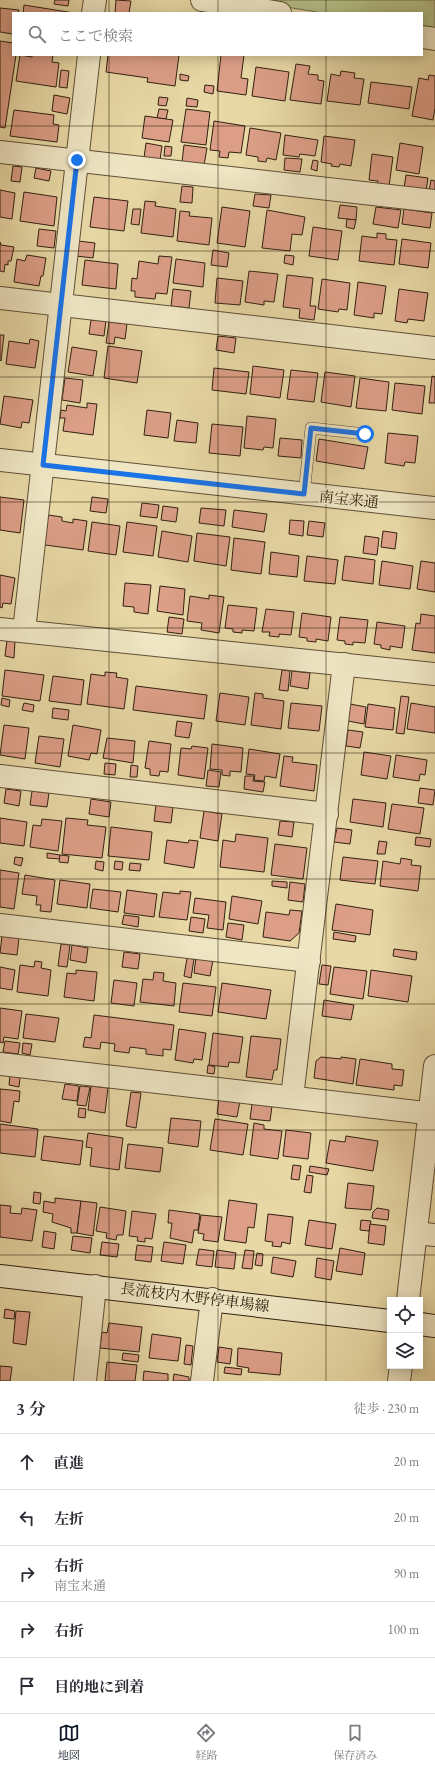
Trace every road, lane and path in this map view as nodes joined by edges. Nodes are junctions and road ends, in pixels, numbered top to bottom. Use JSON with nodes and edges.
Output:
{"nodes":[{"id":1,"x":95,"y":0,"type":"edge"},
{"id":2,"x":202,"y":0,"type":"edge"},
{"id":3,"x":93,"y":12,"type":"edge"},
{"id":4,"x":274,"y":12,"type":"edge"},
{"id":5,"x":423,"y":37,"type":"edge"},
{"id":6,"x":435,"y":39,"type":"edge"},
{"id":7,"x":88,"y":56,"type":"edge"},
{"id":8,"x":0,"y":152,"type":"edge"},
{"id":9,"x":77,"y":160,"type":"junction"},
{"id":10,"x":435,"y":201,"type":"edge"},
{"id":11,"x":0,"y":298,"type":"edge"},
{"id":12,"x":61,"y":306,"type":"junction"},
{"id":13,"x":435,"y":348,"type":"edge"},
{"id":14,"x":365,"y":434,"type":"dead end"},
{"id":15,"x":0,"y":460,"type":"edge"},
{"id":16,"x":43,"y":465,"type":"junction"},
{"id":17,"x":304,"y":494,"type":"junction"},
{"id":18,"x":435,"y":508,"type":"edge"},
{"id":19,"x":0,"y":628,"type":"edge"},
{"id":20,"x":24,"y":631,"type":"junction"},
{"id":21,"x":344,"y":664,"type":"junction"},
{"id":22,"x":435,"y":674,"type":"edge"},
{"id":23,"x":0,"y":776,"type":"edge"},
{"id":24,"x":327,"y":814,"type":"junction"},
{"id":25,"x":0,"y":925,"type":"edge"},
{"id":26,"x":309,"y":961,"type":"junction"},
{"id":27,"x":0,"y":1064,"type":"edge"},
{"id":28,"x":435,"y":1066,"type":"edge"},
{"id":29,"x":292,"y":1097,"type":"junction"},
{"id":30,"x":432,"y":1114,"type":"edge"},
{"id":31,"x":425,"y":1234,"type":"edge"},
{"id":32,"x":0,"y":1276,"type":"edge"},
{"id":33,"x":95,"y":1286,"type":"junction"},
{"id":34,"x":409,"y":1297,"type":"edge"},
{"id":35,"x":212,"y":1299,"type":"junction"},
{"id":36,"x":387,"y":1321,"type":"edge"},
{"id":37,"x":423,"y":1324,"type":"edge"},
{"id":38,"x":435,"y":1326,"type":"edge"},
{"id":39,"x":401,"y":1369,"type":"edge"},
{"id":40,"x":85,"y":1381,"type":"edge"},
{"id":41,"x":202,"y":1381,"type":"edge"},
{"id":42,"x":399,"y":1381,"type":"edge"}],
"edges":[{"from":1,"to":3,"type":"street"},
{"from":2,"to":4,"type":"street"},
{"from":5,"to":6,"type":"street"},
{"from":7,"to":9,"type":"street"},
{"from":8,"to":9,"type":"street"},
{"from":9,"to":10,"type":"street"},
{"from":9,"to":12,"type":"street"},
{"from":11,"to":12,"type":"street"},
{"from":12,"to":13,"type":"street"},
{"from":12,"to":16,"type":"street"},
{"from":14,"to":17,"type":"lane"},
{"from":15,"to":16,"type":"street","name":"南宝来通"},
{"from":16,"to":17,"type":"street","name":"南宝来通"},
{"from":16,"to":20,"type":"street"},
{"from":17,"to":18,"type":"street","name":"南宝来通"},
{"from":19,"to":20,"type":"street"},
{"from":20,"to":21,"type":"street"},
{"from":21,"to":22,"type":"street"},
{"from":21,"to":24,"type":"street"},
{"from":23,"to":24,"type":"street"},
{"from":24,"to":26,"type":"street"},
{"from":25,"to":26,"type":"street"},
{"from":26,"to":29,"type":"street"},
{"from":27,"to":29,"type":"street"},
{"from":28,"to":30,"type":"street"},
{"from":29,"to":30,"type":"street"},
{"from":30,"to":31,"type":"street"},
{"from":31,"to":34,"type":"street"},
{"from":32,"to":33,"type":"street","name":"長流枝内木野停車場線"},
{"from":33,"to":35,"type":"street","name":"長流枝内木野停車場線"},
{"from":33,"to":40,"type":"street"},
{"from":35,"to":36,"type":"street","name":"長流枝内木野停車場線"},
{"from":35,"to":41,"type":"street"},
{"from":37,"to":38,"type":"street"},
{"from":39,"to":42,"type":"street"}]}
